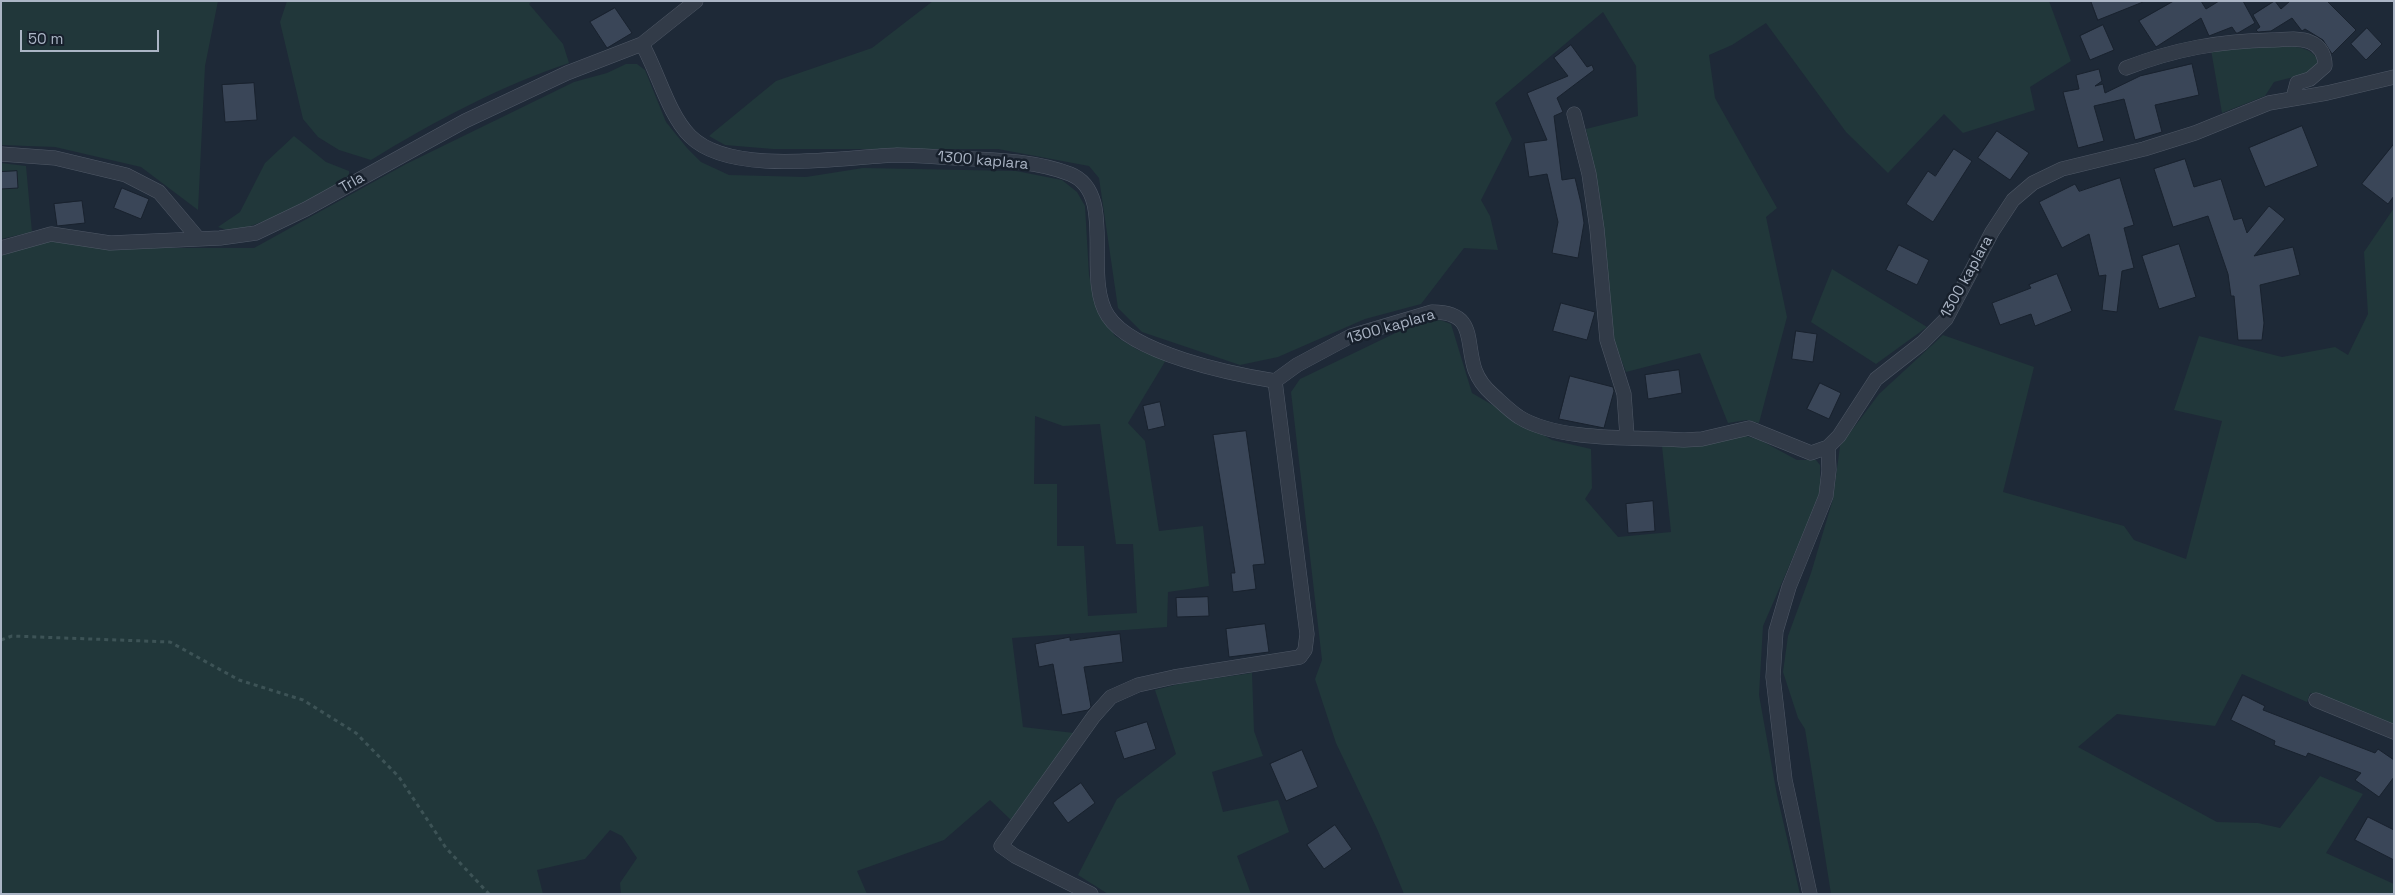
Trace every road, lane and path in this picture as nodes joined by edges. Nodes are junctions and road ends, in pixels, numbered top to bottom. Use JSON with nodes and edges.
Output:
{"nodes":[{"id":1,"x":696,"y":1,"type":"edge"},
{"id":2,"x":642,"y":44,"type":"junction"},
{"id":3,"x":2126,"y":68,"type":"dead end"},
{"id":4,"x":2394,"y":77,"type":"edge"},
{"id":5,"x":2293,"y":98,"type":"junction"},
{"id":6,"x":1574,"y":114,"type":"dead end"},
{"id":7,"x":1,"y":154,"type":"edge"},
{"id":8,"x":197,"y":237,"type":"junction"},
{"id":9,"x":1,"y":248,"type":"edge"},
{"id":10,"x":1275,"y":381,"type":"junction"},
{"id":11,"x":1627,"y":436,"type":"junction"},
{"id":12,"x":1828,"y":447,"type":"junction"},
{"id":13,"x":1,"y":640,"type":"edge"},
{"id":14,"x":2316,"y":700,"type":"dead end"},
{"id":15,"x":2394,"y":732,"type":"edge"},
{"id":16,"x":489,"y":894,"type":"edge"},
{"id":17,"x":1091,"y":894,"type":"edge"},
{"id":18,"x":1810,"y":894,"type":"edge"}],
"edges":[{"from":1,"to":2,"type":"street","name":"Trla"},
{"from":2,"to":8,"type":"street","name":"Trla"},
{"from":2,"to":10,"type":"street","name":"1300 kaplara"},
{"from":3,"to":5,"type":"street"},
{"from":4,"to":5,"type":"street","name":"1300 kaplara"},
{"from":5,"to":12,"type":"street","name":"1300 kaplara"},
{"from":6,"to":11,"type":"street"},
{"from":7,"to":8,"type":"street"},
{"from":8,"to":9,"type":"street","name":"Trla"},
{"from":10,"to":11,"type":"street","name":"1300 kaplara"},
{"from":10,"to":17,"type":"street"},
{"from":11,"to":12,"type":"street","name":"1300 kaplara"},
{"from":12,"to":18,"type":"street"},
{"from":13,"to":16,"type":"path"},
{"from":14,"to":15,"type":"street"}]}
